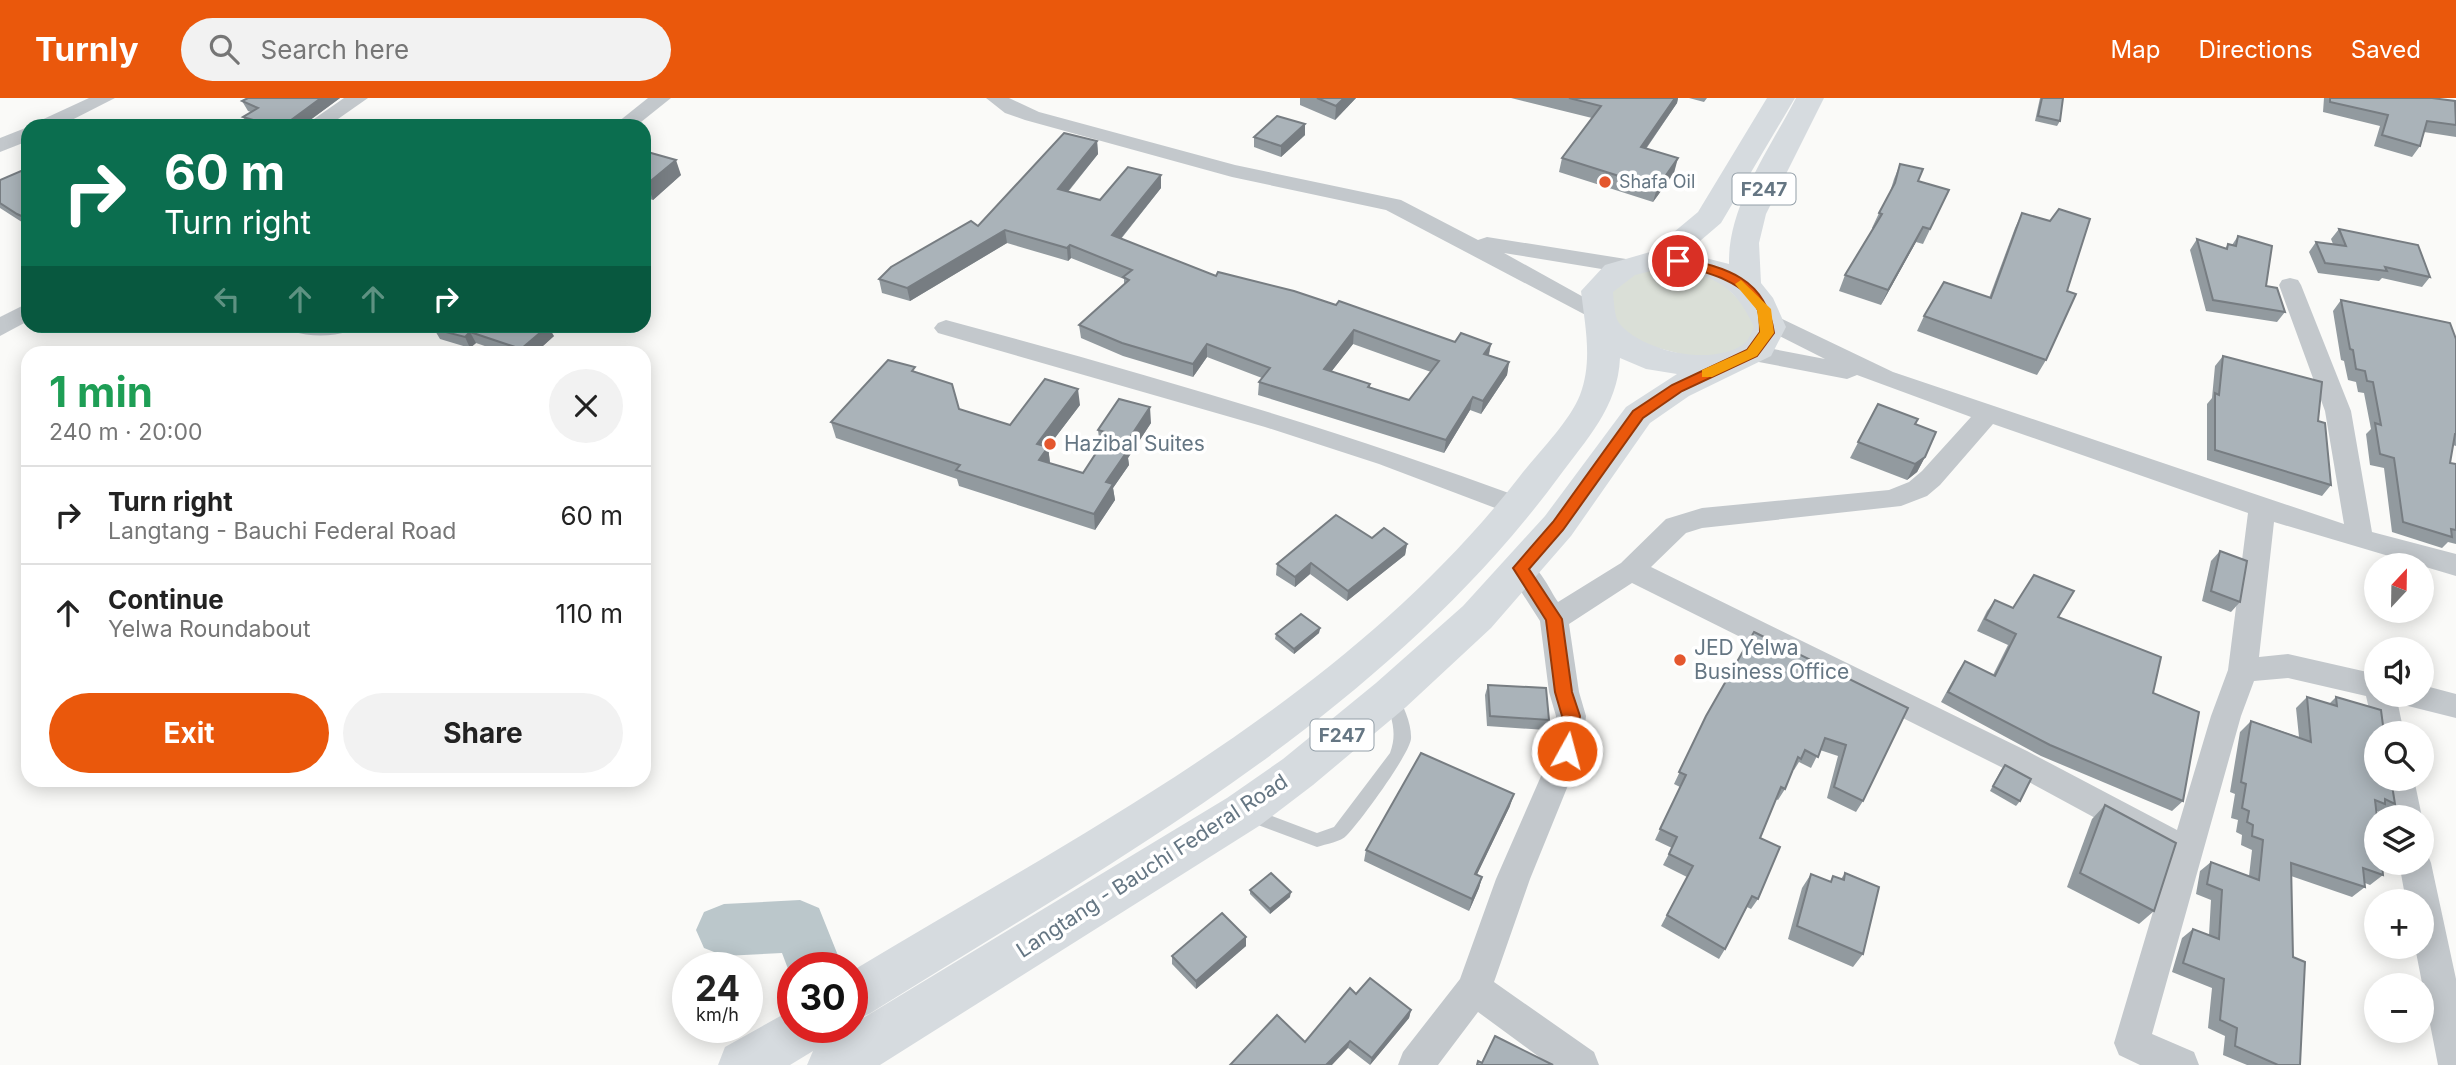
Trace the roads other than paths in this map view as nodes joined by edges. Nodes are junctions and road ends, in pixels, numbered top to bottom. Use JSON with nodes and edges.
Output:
{"nodes":[{"id":1,"x":105,"y":98,"type":"edge"},
{"id":2,"x":358,"y":98,"type":"edge"},
{"id":3,"x":661,"y":98,"type":"edge"},
{"id":4,"x":996,"y":98,"type":"edge"},
{"id":5,"x":1782,"y":98,"type":"edge"},
{"id":6,"x":1810,"y":98,"type":"edge"},
{"id":7,"x":59,"y":119,"type":"edge"},
{"id":8,"x":325,"y":119,"type":"edge"},
{"id":9,"x":632,"y":119,"type":"edge"},
{"id":10,"x":21,"y":136,"type":"edge"},
{"id":11,"x":0,"y":146,"type":"edge"},
{"id":12,"x":1463,"y":240,"type":"junction"},
{"id":13,"x":1659,"y":260,"type":"junction"},
{"id":14,"x":1626,"y":266,"type":"junction"},
{"id":15,"x":2290,"y":285,"type":"dead end"},
{"id":16,"x":1745,"y":286,"type":"junction"},
{"id":17,"x":21,"y":314,"type":"edge"},
{"id":18,"x":1601,"y":320,"type":"junction"},
{"id":19,"x":1768,"y":321,"type":"junction"},
{"id":20,"x":0,"y":328,"type":"edge"},
{"id":21,"x":946,"y":328,"type":"dead end"},
{"id":22,"x":1738,"y":359,"type":"junction"},
{"id":23,"x":1884,"y":378,"type":"junction"},
{"id":24,"x":1987,"y":415,"type":"junction"},
{"id":25,"x":1518,"y":507,"type":"junction"},
{"id":26,"x":2262,"y":507,"type":"junction"},
{"id":27,"x":2360,"y":539,"type":"junction"},
{"id":28,"x":2456,"y":565,"type":"edge"},
{"id":29,"x":1520,"y":568,"type":"junction"},
{"id":30,"x":1630,"y":570,"type":"junction"},
{"id":31,"x":1554,"y":619,"type":"junction"},
{"id":32,"x":2243,"y":670,"type":"junction"},
{"id":33,"x":2364,"y":683,"type":"edge"},
{"id":34,"x":1391,"y":695,"type":"junction"},
{"id":35,"x":2434,"y":701,"type":"edge"},
{"id":36,"x":2456,"y":706,"type":"edge"},
{"id":37,"x":1243,"y":812,"type":"junction"},
{"id":38,"x":2187,"y":851,"type":"junction"},
{"id":39,"x":2417,"y":875,"type":"edge"},
{"id":40,"x":868,"y":989,"type":"edge"},
{"id":41,"x":1474,"y":989,"type":"junction"},
{"id":42,"x":781,"y":1043,"type":"edge"},
{"id":43,"x":743,"y":1065,"type":"edge"},
{"id":44,"x":832,"y":1065,"type":"edge"},
{"id":45,"x":1416,"y":1065,"type":"edge"},
{"id":46,"x":1580,"y":1065,"type":"edge"},
{"id":47,"x":2181,"y":1065,"type":"edge"},
{"id":48,"x":2456,"y":1065,"type":"edge"}],
"edges":[{"from":1,"to":7,"type":"street"},
{"from":2,"to":8,"type":"street"},
{"from":3,"to":9,"type":"street"},
{"from":4,"to":12,"type":"street"},
{"from":5,"to":13,"type":"main road","number":"F247"},
{"from":6,"to":16,"type":"main road","number":"F247"},
{"from":10,"to":11,"type":"street"},
{"from":12,"to":14,"type":"street"},
{"from":12,"to":18,"type":"street"},
{"from":13,"to":14,"type":"main road","number":"F247"},
{"from":13,"to":16,"type":"main road","number":"F247"},
{"from":14,"to":18,"type":"main road","number":"F247"},
{"from":15,"to":27,"type":"street"},
{"from":16,"to":19,"type":"main road","number":"F247"},
{"from":17,"to":20,"type":"street"},
{"from":18,"to":22,"type":"main road"},
{"from":18,"to":25,"type":"main road","name":"Langtang - Bauchi Federal Road","number":"F247"},
{"from":19,"to":22,"type":"main road"},
{"from":19,"to":23,"type":"street"},
{"from":21,"to":25,"type":"street"},
{"from":22,"to":23,"type":"street"},
{"from":22,"to":29,"type":"main road","name":"Langtang - Bauchi Federal Road","number":"F247"},
{"from":23,"to":24,"type":"street"},
{"from":24,"to":26,"type":"street"},
{"from":24,"to":30,"type":"street"},
{"from":25,"to":40,"type":"main road","name":"Langtang - Bauchi Federal Road","number":"F247"},
{"from":26,"to":27,"type":"street"},
{"from":26,"to":32,"type":"street"},
{"from":27,"to":28,"type":"street"},
{"from":29,"to":31,"type":"street"},
{"from":29,"to":34,"type":"main road","name":"Langtang - Bauchi Federal Road","number":"F247"},
{"from":30,"to":31,"type":"street"},
{"from":30,"to":38,"type":"street"},
{"from":31,"to":41,"type":"street"},
{"from":32,"to":33,"type":"street"},
{"from":32,"to":38,"type":"street"},
{"from":34,"to":37,"type":"main road","name":"Langtang - Bauchi Federal Road","number":"F247"},
{"from":34,"to":37,"type":"lane"},
{"from":35,"to":36,"type":"street"},
{"from":37,"to":44,"type":"main road","name":"Langtang - Bauchi Federal Road","number":"F247"},
{"from":38,"to":47,"type":"street"},
{"from":39,"to":48,"type":"street"},
{"from":41,"to":45,"type":"street"},
{"from":41,"to":46,"type":"street"},
{"from":42,"to":43,"type":"main road"}]}
